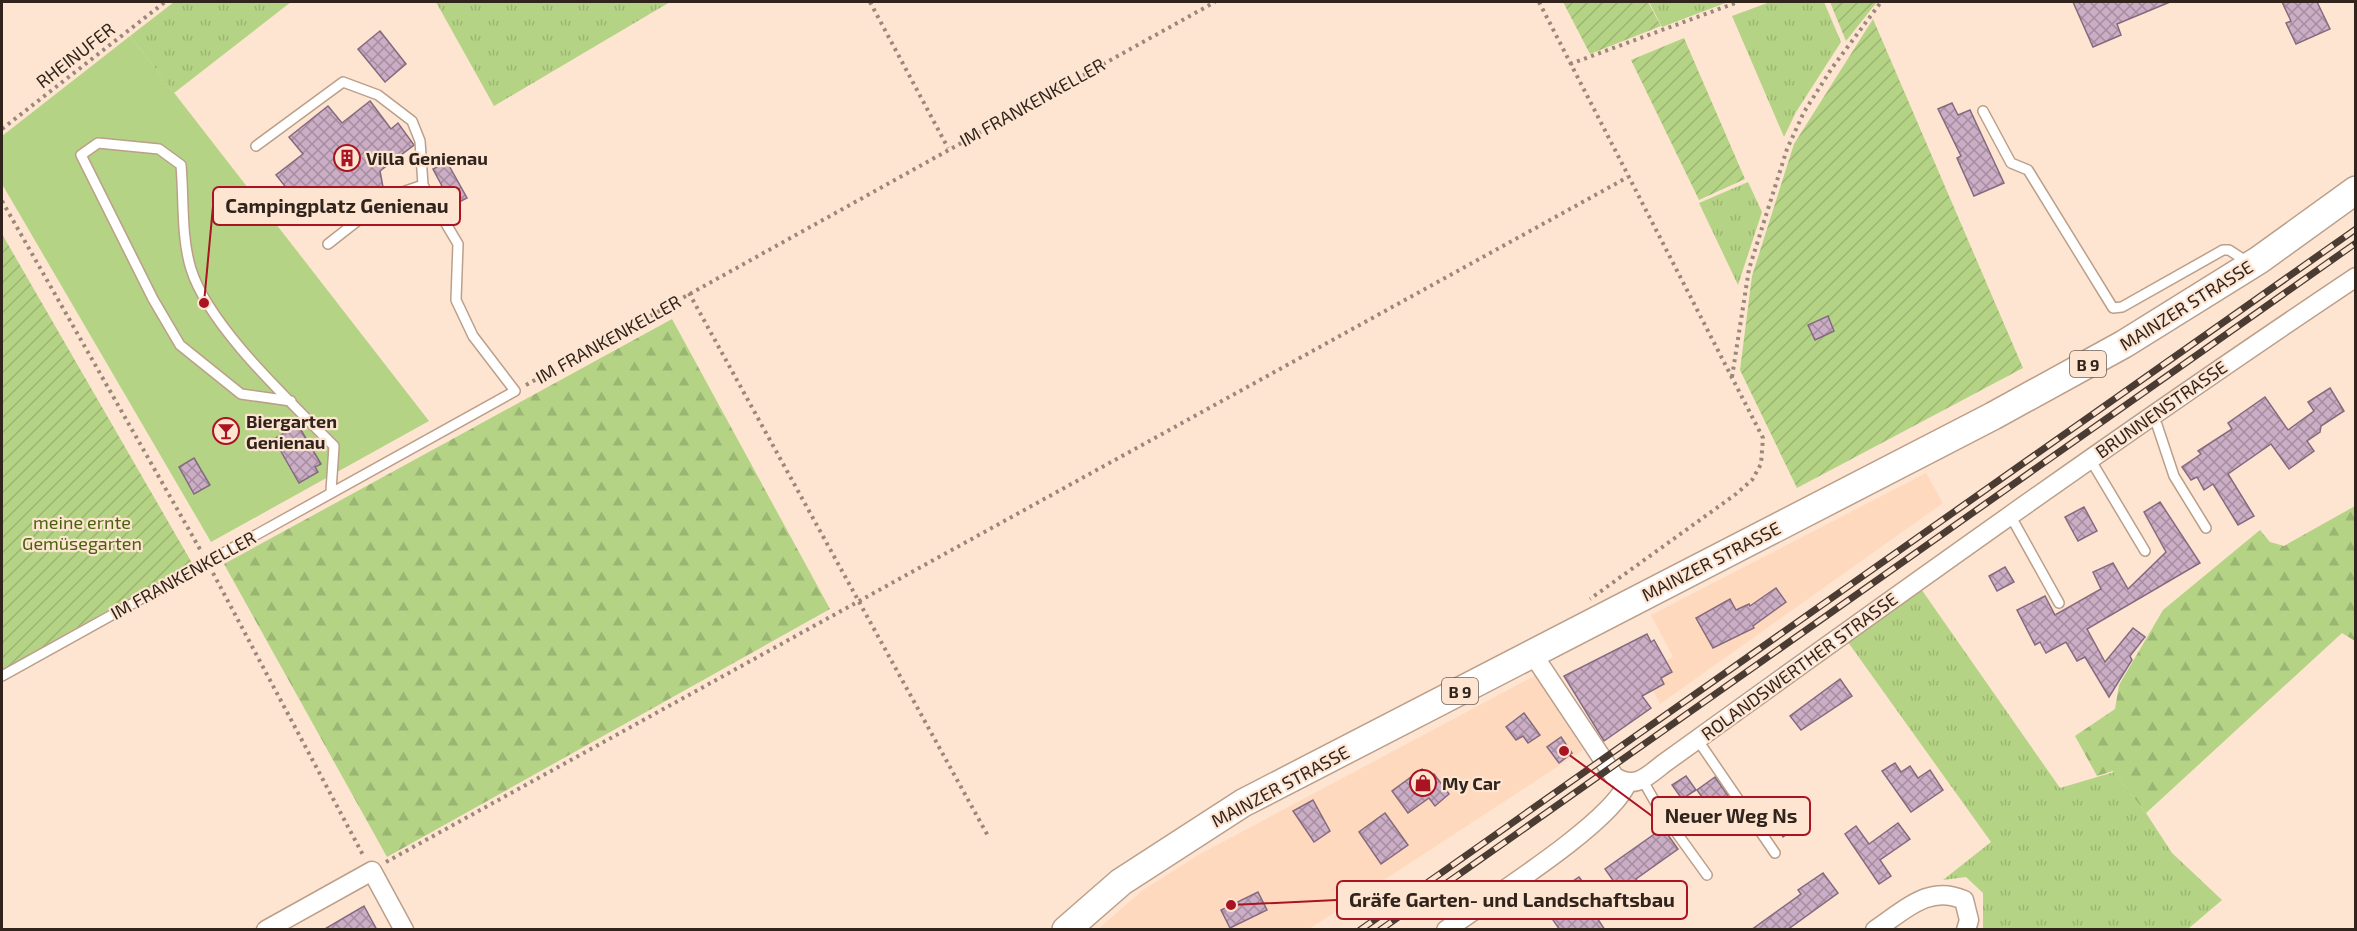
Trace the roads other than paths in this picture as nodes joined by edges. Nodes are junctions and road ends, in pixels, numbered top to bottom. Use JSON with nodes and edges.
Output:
{"nodes":[{"id":1,"x":1983,"y":111,"type":"dead end"},
{"id":2,"x":256,"y":146,"type":"dead end"},
{"id":3,"x":423,"y":185,"type":"junction"},
{"id":4,"x":2355,"y":190,"type":"edge"},
{"id":5,"x":328,"y":244,"type":"dead end"},
{"id":6,"x":2251,"y":265,"type":"junction"},
{"id":7,"x":2355,"y":277,"type":"edge"},
{"id":8,"x":291,"y":401,"type":"junction"},
{"id":9,"x":2151,"y":416,"type":"junction"},
{"id":10,"x":2090,"y":459,"type":"junction"},
{"id":11,"x":331,"y":491,"type":"junction"},
{"id":12,"x":2010,"y":515,"type":"junction"},
{"id":13,"x":2206,"y":528,"type":"dead end"},
{"id":14,"x":1969,"y":543,"type":"joint"},
{"id":15,"x":2145,"y":551,"type":"dead end"},
{"id":16,"x":2059,"y":603,"type":"dead end"},
{"id":17,"x":1532,"y":653,"type":"junction"},
{"id":18,"x":2,"y":676,"type":"edge"},
{"id":19,"x":1697,"y":739,"type":"junction"},
{"id":20,"x":1635,"y":782,"type":"junction"},
{"id":21,"x":1775,"y":853,"type":"dead end"},
{"id":22,"x":1707,"y":875,"type":"dead end"},
{"id":23,"x":266,"y":930,"type":"edge"},
{"id":24,"x":404,"y":930,"type":"edge"},
{"id":25,"x":1066,"y":930,"type":"edge"},
{"id":26,"x":1446,"y":930,"type":"edge"},
{"id":27,"x":1875,"y":930,"type":"edge"},
{"id":28,"x":1966,"y":930,"type":"edge"}],
"edges":[{"from":1,"to":6,"type":"lane"},
{"from":2,"to":3,"type":"lane"},
{"from":3,"to":5,"type":"lane"},
{"from":3,"to":11,"type":"lane","name":"IM FRANKENKELLER"},
{"from":4,"to":6,"type":"main road","name":"MAINZER STRASSE","number":"B 9"},
{"from":6,"to":17,"type":"main road","name":"MAINZER STRASSE","number":"B 9"},
{"from":7,"to":9,"type":"street","name":"BRUNNENSTRASSE"},
{"from":8,"to":8,"type":"lane"},
{"from":8,"to":11,"type":"lane"},
{"from":9,"to":10,"type":"street","name":"BRUNNENSTRASSE"},
{"from":9,"to":13,"type":"lane"},
{"from":10,"to":12,"type":"street","name":"BRUNNENSTRASSE"},
{"from":10,"to":15,"type":"lane"},
{"from":11,"to":18,"type":"lane","name":"IM FRANKENKELLER"},
{"from":12,"to":14,"type":"street","name":"BRUNNENSTRASSE"},
{"from":12,"to":16,"type":"lane"},
{"from":14,"to":19,"type":"street","name":"ROLANDSWERTHER STRASSE"},
{"from":17,"to":20,"type":"street"},
{"from":17,"to":25,"type":"main road","name":"MAINZER STRASSE","number":"B 9"},
{"from":19,"to":20,"type":"street","name":"ROLANDSWERTHER STRASSE"},
{"from":19,"to":21,"type":"lane"},
{"from":20,"to":22,"type":"lane"},
{"from":20,"to":26,"type":"street","name":"ROLANDSWERTHER STRASSE"},
{"from":23,"to":24,"type":"street"},
{"from":27,"to":28,"type":"street"}]}
